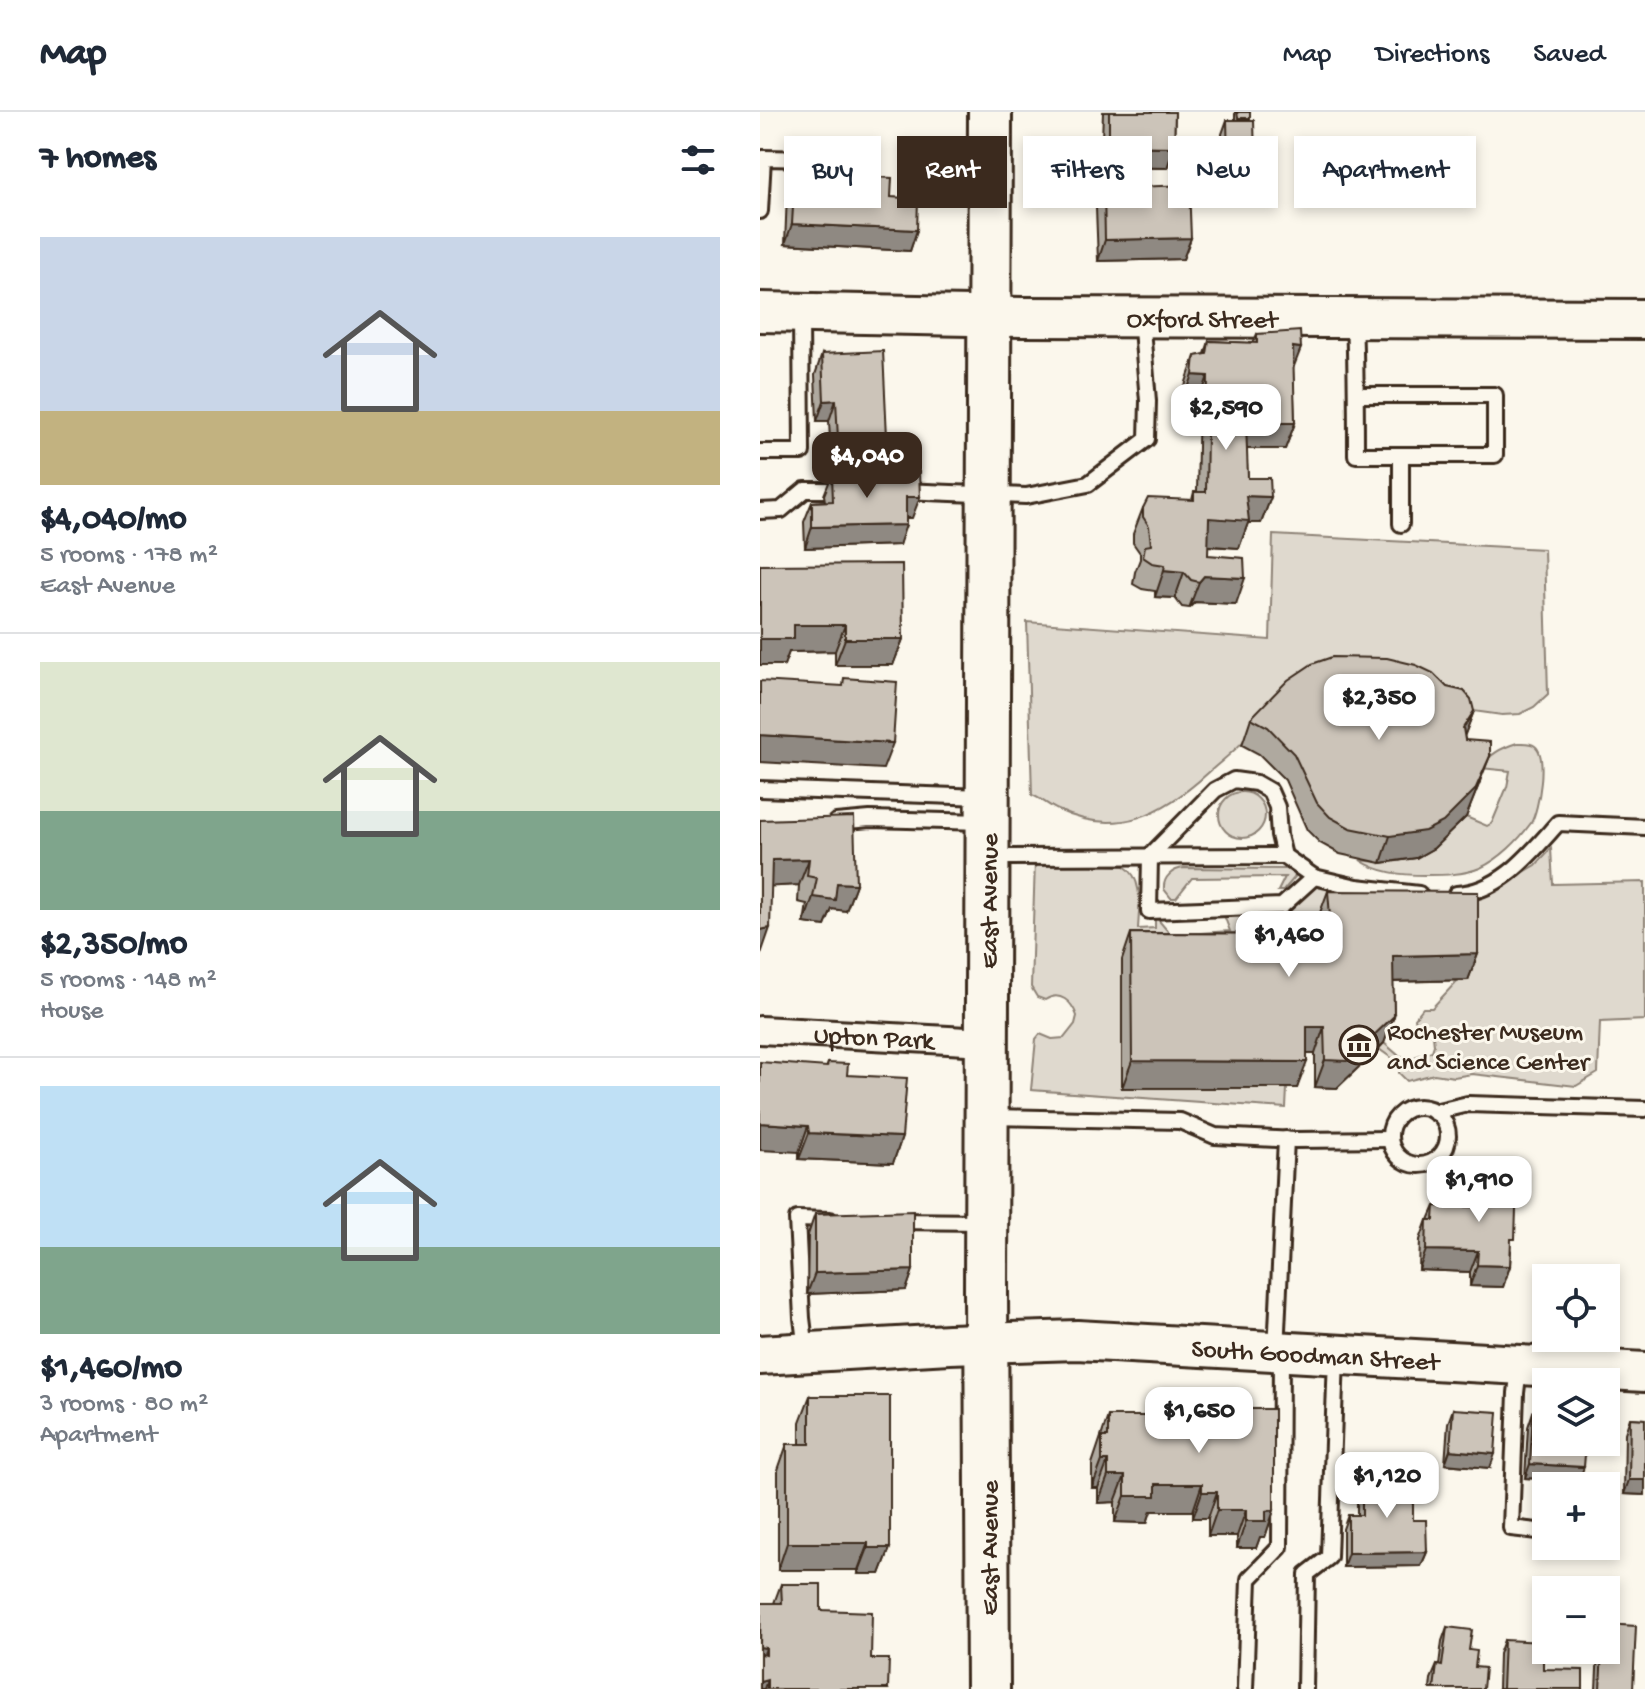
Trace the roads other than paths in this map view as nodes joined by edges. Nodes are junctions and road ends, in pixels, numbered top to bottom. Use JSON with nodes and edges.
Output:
{"nodes":[{"id":1,"x":990,"y":112,"type":"edge"},
{"id":2,"x":784,"y":158,"type":"edge"},
{"id":3,"x":760,"y":211,"type":"edge"},
{"id":4,"x":760,"y":312,"type":"edge"},
{"id":5,"x":801,"y":312,"type":"junction"},
{"id":6,"x":990,"y":316,"type":"junction"},
{"id":7,"x":1141,"y":317,"type":"junction"},
{"id":8,"x":1354,"y":319,"type":"junction"},
{"id":9,"x":1645,"y":319,"type":"edge"},
{"id":10,"x":1356,"y":395,"type":"junction"},
{"id":11,"x":760,"y":452,"type":"edge"},
{"id":12,"x":1401,"y":455,"type":"junction"},
{"id":13,"x":989,"y":493,"type":"junction"},
{"id":14,"x":760,"y":511,"type":"edge"},
{"id":15,"x":1401,"y":524,"type":"dead end"},
{"id":16,"x":760,"y":789,"type":"edge"},
{"id":17,"x":818,"y":823,"type":"edge"},
{"id":18,"x":987,"y":825,"type":"junction"},
{"id":19,"x":1645,"y":827,"type":"edge"},
{"id":20,"x":1150,"y":856,"type":"junction"},
{"id":21,"x":1284,"y":856,"type":"junction"},
{"id":22,"x":1314,"y":877,"type":"junction"},
{"id":23,"x":760,"y":1030,"type":"edge"},
{"id":24,"x":986,"y":1042,"type":"junction"},
{"id":25,"x":1645,"y":1109,"type":"edge"},
{"id":26,"x":1434,"y":1112,"type":"junction"},
{"id":27,"x":986,"y":1117,"type":"junction"},
{"id":28,"x":1286,"y":1139,"type":"junction"},
{"id":29,"x":1390,"y":1139,"type":"junction"},
{"id":30,"x":843,"y":1220,"type":"edge"},
{"id":31,"x":874,"y":1220,"type":"edge"},
{"id":32,"x":986,"y":1222,"type":"junction"},
{"id":33,"x":986,"y":1343,"type":"junction"},
{"id":34,"x":1279,"y":1352,"type":"junction"},
{"id":35,"x":806,"y":1353,"type":"junction"},
{"id":36,"x":1336,"y":1354,"type":"junction"},
{"id":37,"x":760,"y":1355,"type":"edge"},
{"id":38,"x":1519,"y":1365,"type":"junction"},
{"id":39,"x":1645,"y":1372,"type":"edge"},
{"id":40,"x":1532,"y":1530,"type":"edge"},
{"id":41,"x":988,"y":1689,"type":"edge"},
{"id":42,"x":1245,"y":1689,"type":"edge"},
{"id":43,"x":1305,"y":1689,"type":"edge"}],
"edges":[{"from":1,"to":6,"type":"main road","name":"East Avenue"},
{"from":2,"to":3,"type":"lane"},
{"from":4,"to":5,"type":"street","name":"Oxford Street"},
{"from":5,"to":6,"type":"street","name":"Oxford Street"},
{"from":5,"to":11,"type":"lane"},
{"from":6,"to":7,"type":"street","name":"Oxford Street"},
{"from":6,"to":13,"type":"main road","name":"East Avenue"},
{"from":7,"to":8,"type":"street","name":"Oxford Street"},
{"from":7,"to":13,"type":"lane"},
{"from":8,"to":9,"type":"street","name":"Oxford Street"},
{"from":8,"to":10,"type":"lane"},
{"from":10,"to":12,"type":"lane"},
{"from":10,"to":12,"type":"lane"},
{"from":12,"to":15,"type":"lane"},
{"from":13,"to":14,"type":"lane"},
{"from":13,"to":18,"type":"main road","name":"East Avenue"},
{"from":16,"to":18,"type":"lane"},
{"from":17,"to":18,"type":"lane"},
{"from":18,"to":20,"type":"lane"},
{"from":18,"to":24,"type":"main road","name":"East Avenue"},
{"from":19,"to":22,"type":"lane"},
{"from":20,"to":21,"type":"lane"},
{"from":20,"to":21,"type":"lane"},
{"from":20,"to":22,"type":"lane"},
{"from":21,"to":22,"type":"lane"},
{"from":23,"to":24,"type":"street","name":"Upton Park"},
{"from":24,"to":27,"type":"main road","name":"East Avenue"},
{"from":25,"to":26,"type":"lane"},
{"from":26,"to":29,"type":"lane"},
{"from":26,"to":29,"type":"lane"},
{"from":27,"to":28,"type":"lane"},
{"from":27,"to":32,"type":"main road","name":"East Avenue"},
{"from":28,"to":29,"type":"lane"},
{"from":28,"to":34,"type":"lane"},
{"from":30,"to":35,"type":"lane"},
{"from":31,"to":32,"type":"lane"},
{"from":32,"to":33,"type":"main road","name":"East Avenue"},
{"from":33,"to":34,"type":"street","name":"South Goodman Street"},
{"from":33,"to":35,"type":"street","name":"South Goodman Street"},
{"from":33,"to":41,"type":"main road","name":"East Avenue"},
{"from":34,"to":36,"type":"street","name":"South Goodman Street"},
{"from":34,"to":42,"type":"lane"},
{"from":35,"to":37,"type":"street","name":"South Goodman Street"},
{"from":36,"to":38,"type":"street","name":"South Goodman Street"},
{"from":36,"to":43,"type":"lane"},
{"from":38,"to":39,"type":"street","name":"South Goodman Street"},
{"from":38,"to":40,"type":"lane"}]}
